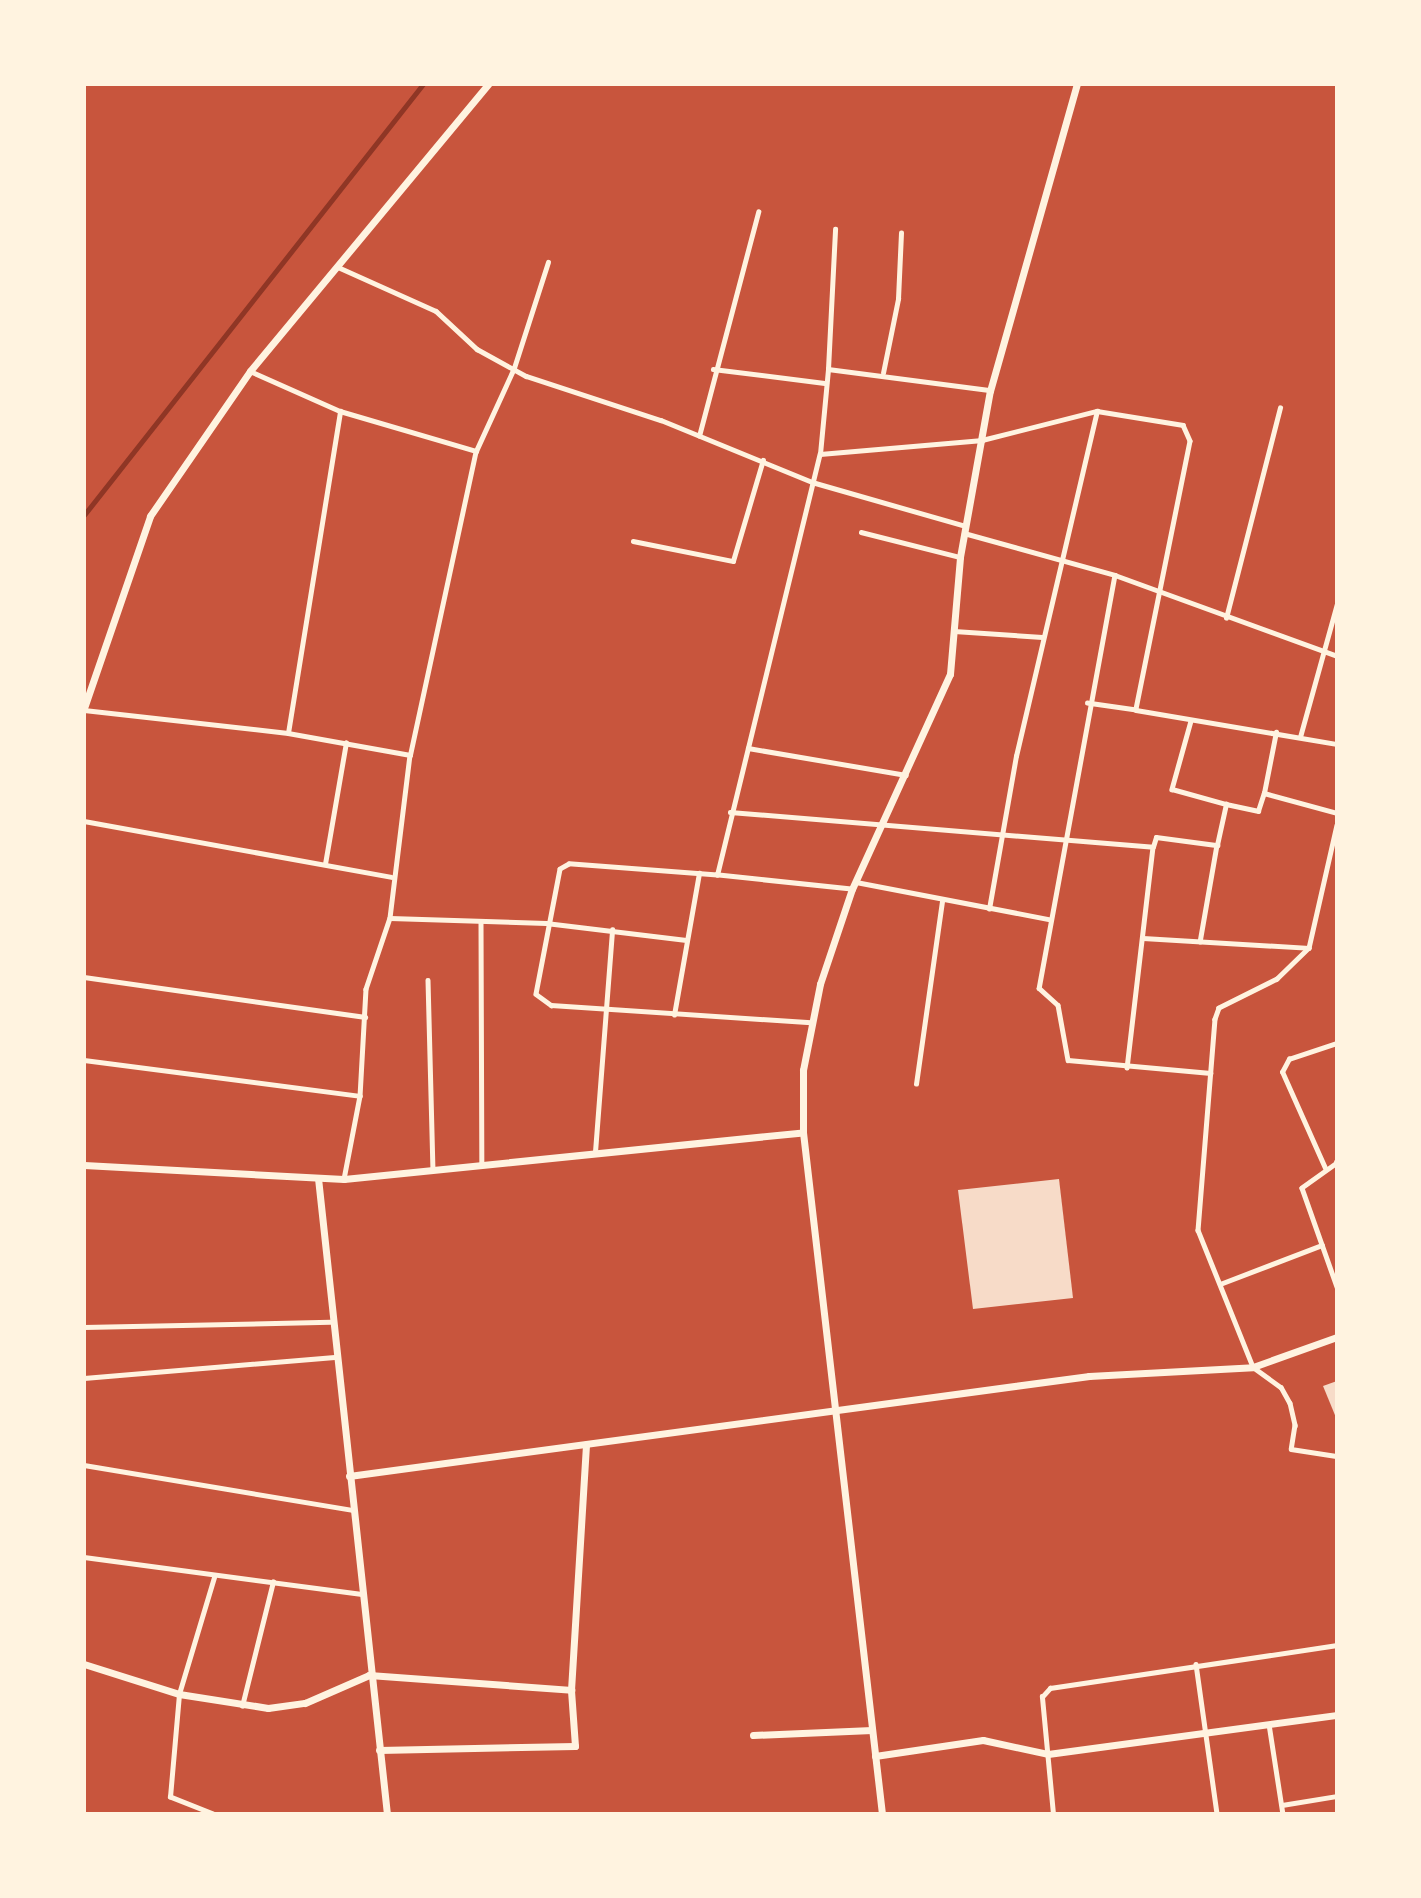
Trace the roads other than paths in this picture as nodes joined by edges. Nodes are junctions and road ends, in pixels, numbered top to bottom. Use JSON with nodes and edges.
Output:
{"nodes":[{"id":1,"x":488,"y":84,"type":"edge"},
{"id":2,"x":1077,"y":84,"type":"edge"},
{"id":3,"x":758,"y":212,"type":"dead end"},
{"id":4,"x":835,"y":229,"type":"dead end"},
{"id":5,"x":901,"y":233,"type":"dead end"},
{"id":6,"x":548,"y":262,"type":"dead end"},
{"id":7,"x":338,"y":267,"type":"junction"},
{"id":8,"x":514,"y":368,"type":"junction"},
{"id":9,"x":713,"y":369,"type":"junction"},
{"id":10,"x":828,"y":369,"type":"junction"},
{"id":11,"x":250,"y":371,"type":"junction"},
{"id":12,"x":883,"y":373,"type":"junction"},
{"id":13,"x":826,"y":383,"type":"junction"},
{"id":14,"x":990,"y":391,"type":"junction"},
{"id":15,"x":1280,"y":408,"type":"dead end"},
{"id":16,"x":340,"y":411,"type":"junction"},
{"id":17,"x":1097,"y":411,"type":"junction"},
{"id":18,"x":699,"y":436,"type":"junction"},
{"id":19,"x":982,"y":440,"type":"junction"},
{"id":20,"x":476,"y":451,"type":"junction"},
{"id":21,"x":820,"y":454,"type":"junction"},
{"id":22,"x":764,"y":460,"type":"junction"},
{"id":23,"x":812,"y":482,"type":"junction"},
{"id":24,"x":965,"y":529,"type":"junction"},
{"id":25,"x":861,"y":532,"type":"dead end"},
{"id":26,"x":633,"y":541,"type":"dead end"},
{"id":27,"x":960,"y":557,"type":"junction"},
{"id":28,"x":1062,"y":558,"type":"junction"},
{"id":29,"x":1115,"y":575,"type":"junction"},
{"id":30,"x":1161,"y":596,"type":"junction"},
{"id":31,"x":1337,"y":604,"type":"edge"},
{"id":32,"x":1226,"y":618,"type":"junction"},
{"id":33,"x":954,"y":631,"type":"junction"},
{"id":34,"x":1042,"y":637,"type":"junction"},
{"id":35,"x":1323,"y":651,"type":"junction"},
{"id":36,"x":1337,"y":656,"type":"edge"},
{"id":37,"x":1087,"y":703,"type":"junction"},
{"id":38,"x":84,"y":709,"type":"edge"},
{"id":39,"x":1136,"y":710,"type":"junction"},
{"id":40,"x":1191,"y":721,"type":"junction"},
{"id":41,"x":1276,"y":732,"type":"junction"},
{"id":42,"x":288,"y":733,"type":"junction"},
{"id":43,"x":1300,"y":737,"type":"junction"},
{"id":44,"x":346,"y":744,"type":"junction"},
{"id":45,"x":1337,"y":744,"type":"edge"},
{"id":46,"x":748,"y":748,"type":"junction"},
{"id":47,"x":410,"y":755,"type":"junction"},
{"id":48,"x":907,"y":776,"type":"junction"},
{"id":49,"x":1264,"y":793,"type":"junction"},
{"id":50,"x":1226,"y":804,"type":"junction"},
{"id":51,"x":730,"y":812,"type":"junction"},
{"id":52,"x":1337,"y":813,"type":"edge"},
{"id":53,"x":84,"y":821,"type":"edge"},
{"id":54,"x":881,"y":821,"type":"junction"},
{"id":55,"x":1337,"y":824,"type":"edge"},
{"id":56,"x":999,"y":838,"type":"junction"},
{"id":57,"x":1061,"y":839,"type":"junction"},
{"id":58,"x":1217,"y":845,"type":"junction"},
{"id":59,"x":1153,"y":848,"type":"junction"},
{"id":60,"x":325,"y":864,"type":"junction"},
{"id":61,"x":699,"y":873,"type":"junction"},
{"id":62,"x":717,"y":875,"type":"junction"},
{"id":63,"x":391,"y":877,"type":"junction"},
{"id":64,"x":854,"y":885,"type":"junction"},
{"id":65,"x":942,"y":902,"type":"junction"},
{"id":66,"x":989,"y":909,"type":"junction"},
{"id":67,"x":390,"y":918,"type":"junction"},
{"id":68,"x":1049,"y":919,"type":"junction"},
{"id":69,"x":481,"y":922,"type":"junction"},
{"id":70,"x":546,"y":923,"type":"junction"},
{"id":71,"x":612,"y":930,"type":"junction"},
{"id":72,"x":1143,"y":938,"type":"junction"},
{"id":73,"x":686,"y":940,"type":"junction"},
{"id":74,"x":1200,"y":942,"type":"junction"},
{"id":75,"x":1309,"y":948,"type":"junction"},
{"id":76,"x":84,"y":977,"type":"edge"},
{"id":77,"x":428,"y":980,"type":"dead end"},
{"id":78,"x":607,"y":1009,"type":"junction"},
{"id":79,"x":674,"y":1015,"type":"junction"},
{"id":80,"x":365,"y":1017,"type":"junction"},
{"id":81,"x":810,"y":1022,"type":"junction"},
{"id":82,"x":1337,"y":1043,"type":"edge"},
{"id":83,"x":84,"y":1060,"type":"edge"},
{"id":84,"x":1128,"y":1067,"type":"junction"},
{"id":85,"x":1210,"y":1073,"type":"junction"},
{"id":86,"x":916,"y":1084,"type":"dead end"},
{"id":87,"x":360,"y":1096,"type":"junction"},
{"id":88,"x":803,"y":1132,"type":"junction"},
{"id":89,"x":595,"y":1152,"type":"junction"},
{"id":90,"x":1337,"y":1163,"type":"edge"},
{"id":91,"x":84,"y":1164,"type":"edge"},
{"id":92,"x":482,"y":1164,"type":"junction"},
{"id":93,"x":1325,"y":1168,"type":"junction"},
{"id":94,"x":433,"y":1171,"type":"junction"},
{"id":95,"x":318,"y":1178,"type":"junction"},
{"id":96,"x":344,"y":1179,"type":"junction"},
{"id":97,"x":1322,"y":1245,"type":"junction"},
{"id":98,"x":1220,"y":1284,"type":"junction"},
{"id":99,"x":1337,"y":1287,"type":"edge"},
{"id":100,"x":330,"y":1322,"type":"junction"},
{"id":101,"x":84,"y":1327,"type":"edge"},
{"id":102,"x":1337,"y":1336,"type":"edge"},
{"id":103,"x":334,"y":1357,"type":"junction"},
{"id":104,"x":1253,"y":1367,"type":"junction"},
{"id":105,"x":84,"y":1378,"type":"edge"},
{"id":106,"x":833,"y":1411,"type":"junction"},
{"id":107,"x":586,"y":1444,"type":"junction"},
{"id":108,"x":1337,"y":1456,"type":"edge"},
{"id":109,"x":84,"y":1465,"type":"edge"},
{"id":110,"x":349,"y":1476,"type":"junction"},
{"id":111,"x":353,"y":1510,"type":"junction"},
{"id":112,"x":84,"y":1557,"type":"edge"},
{"id":113,"x":214,"y":1577,"type":"junction"},
{"id":114,"x":273,"y":1582,"type":"junction"},
{"id":115,"x":362,"y":1594,"type":"junction"},
{"id":116,"x":1337,"y":1645,"type":"edge"},
{"id":117,"x":84,"y":1664,"type":"edge"},
{"id":118,"x":1196,"y":1664,"type":"junction"},
{"id":119,"x":369,"y":1675,"type":"junction"},
{"id":120,"x":572,"y":1690,"type":"junction"},
{"id":121,"x":179,"y":1695,"type":"junction"},
{"id":122,"x":242,"y":1707,"type":"junction"},
{"id":123,"x":1337,"y":1715,"type":"edge"},
{"id":124,"x":1269,"y":1724,"type":"junction"},
{"id":125,"x":872,"y":1730,"type":"junction"},
{"id":126,"x":1205,"y":1733,"type":"junction"},
{"id":127,"x":753,"y":1735,"type":"dead end"},
{"id":128,"x":379,"y":1750,"type":"junction"},
{"id":129,"x":1048,"y":1755,"type":"junction"},
{"id":130,"x":875,"y":1756,"type":"junction"},
{"id":131,"x":1337,"y":1796,"type":"edge"},
{"id":132,"x":1282,"y":1805,"type":"junction"},
{"id":133,"x":213,"y":1814,"type":"edge"},
{"id":134,"x":387,"y":1814,"type":"edge"},
{"id":135,"x":882,"y":1814,"type":"edge"},
{"id":136,"x":1053,"y":1814,"type":"edge"},
{"id":137,"x":1217,"y":1814,"type":"edge"},
{"id":138,"x":1283,"y":1814,"type":"edge"}],
"edges":[{"from":1,"to":7,"type":"street"},
{"from":2,"to":14,"type":"street"},
{"from":3,"to":9,"type":"lane"},
{"from":4,"to":10,"type":"lane"},
{"from":5,"to":12,"type":"lane"},
{"from":6,"to":8,"type":"lane"},
{"from":7,"to":8,"type":"lane"},
{"from":7,"to":11,"type":"street"},
{"from":8,"to":18,"type":"lane"},
{"from":8,"to":20,"type":"lane"},
{"from":9,"to":13,"type":"lane"},
{"from":9,"to":18,"type":"lane"},
{"from":10,"to":12,"type":"lane"},
{"from":10,"to":13,"type":"lane"},
{"from":11,"to":16,"type":"lane"},
{"from":11,"to":38,"type":"street"},
{"from":12,"to":14,"type":"lane"},
{"from":13,"to":21,"type":"lane"},
{"from":14,"to":19,"type":"street"},
{"from":15,"to":32,"type":"lane"},
{"from":16,"to":20,"type":"lane"},
{"from":16,"to":42,"type":"lane"},
{"from":17,"to":19,"type":"lane"},
{"from":17,"to":28,"type":"lane"},
{"from":17,"to":30,"type":"lane"},
{"from":18,"to":22,"type":"lane"},
{"from":19,"to":21,"type":"lane"},
{"from":19,"to":24,"type":"street"},
{"from":20,"to":47,"type":"lane"},
{"from":21,"to":23,"type":"lane"},
{"from":22,"to":23,"type":"lane"},
{"from":22,"to":26,"type":"lane"},
{"from":23,"to":24,"type":"lane"},
{"from":23,"to":46,"type":"lane"},
{"from":24,"to":27,"type":"street"},
{"from":24,"to":28,"type":"lane"},
{"from":25,"to":27,"type":"lane"},
{"from":27,"to":33,"type":"street"},
{"from":28,"to":29,"type":"lane"},
{"from":28,"to":34,"type":"lane"},
{"from":29,"to":30,"type":"lane"},
{"from":29,"to":37,"type":"lane"},
{"from":30,"to":32,"type":"lane"},
{"from":30,"to":39,"type":"lane"},
{"from":31,"to":35,"type":"lane"},
{"from":32,"to":35,"type":"lane"},
{"from":33,"to":34,"type":"lane"},
{"from":33,"to":48,"type":"street"},
{"from":34,"to":56,"type":"lane"},
{"from":35,"to":36,"type":"lane"},
{"from":35,"to":43,"type":"lane"},
{"from":37,"to":39,"type":"lane"},
{"from":37,"to":57,"type":"lane"},
{"from":38,"to":42,"type":"lane"},
{"from":39,"to":40,"type":"lane"},
{"from":40,"to":41,"type":"lane"},
{"from":40,"to":50,"type":"lane"},
{"from":41,"to":43,"type":"lane"},
{"from":41,"to":49,"type":"lane"},
{"from":42,"to":44,"type":"lane"},
{"from":43,"to":45,"type":"lane"},
{"from":44,"to":47,"type":"lane"},
{"from":44,"to":60,"type":"lane"},
{"from":46,"to":48,"type":"lane"},
{"from":46,"to":51,"type":"lane"},
{"from":47,"to":63,"type":"lane"},
{"from":48,"to":54,"type":"street"},
{"from":49,"to":50,"type":"lane"},
{"from":49,"to":52,"type":"lane"},
{"from":50,"to":58,"type":"lane"},
{"from":51,"to":54,"type":"lane"},
{"from":51,"to":62,"type":"lane"},
{"from":53,"to":60,"type":"lane"},
{"from":54,"to":56,"type":"lane"},
{"from":54,"to":64,"type":"street"},
{"from":55,"to":75,"type":"lane"},
{"from":56,"to":57,"type":"lane"},
{"from":56,"to":66,"type":"lane"},
{"from":57,"to":59,"type":"lane"},
{"from":57,"to":68,"type":"lane"},
{"from":58,"to":59,"type":"lane"},
{"from":58,"to":74,"type":"lane"},
{"from":59,"to":72,"type":"lane"},
{"from":60,"to":63,"type":"lane"},
{"from":61,"to":62,"type":"lane"},
{"from":61,"to":70,"type":"lane"},
{"from":61,"to":73,"type":"lane"},
{"from":62,"to":64,"type":"lane"},
{"from":63,"to":67,"type":"lane"},
{"from":64,"to":65,"type":"lane"},
{"from":64,"to":81,"type":"street"},
{"from":65,"to":66,"type":"lane"},
{"from":65,"to":86,"type":"lane"},
{"from":66,"to":68,"type":"lane"},
{"from":67,"to":69,"type":"lane"},
{"from":67,"to":80,"type":"lane"},
{"from":68,"to":84,"type":"lane"},
{"from":69,"to":70,"type":"lane"},
{"from":69,"to":92,"type":"lane"},
{"from":70,"to":71,"type":"lane"},
{"from":70,"to":78,"type":"lane"},
{"from":71,"to":73,"type":"lane"},
{"from":71,"to":78,"type":"lane"},
{"from":72,"to":74,"type":"lane"},
{"from":72,"to":84,"type":"lane"},
{"from":73,"to":79,"type":"lane"},
{"from":74,"to":75,"type":"lane"},
{"from":75,"to":85,"type":"lane"},
{"from":76,"to":80,"type":"lane"},
{"from":77,"to":94,"type":"lane"},
{"from":78,"to":79,"type":"lane"},
{"from":78,"to":89,"type":"lane"},
{"from":79,"to":81,"type":"lane"},
{"from":80,"to":87,"type":"lane"},
{"from":81,"to":88,"type":"street"},
{"from":82,"to":93,"type":"lane"},
{"from":83,"to":87,"type":"lane"},
{"from":84,"to":85,"type":"lane"},
{"from":85,"to":98,"type":"lane"},
{"from":87,"to":96,"type":"lane"},
{"from":88,"to":89,"type":"street"},
{"from":88,"to":106,"type":"street"},
{"from":89,"to":92,"type":"street"},
{"from":90,"to":93,"type":"lane"},
{"from":91,"to":95,"type":"street"},
{"from":92,"to":94,"type":"street"},
{"from":93,"to":97,"type":"lane"},
{"from":94,"to":96,"type":"street"},
{"from":95,"to":96,"type":"street"},
{"from":95,"to":100,"type":"street"},
{"from":97,"to":98,"type":"lane"},
{"from":97,"to":99,"type":"lane"},
{"from":98,"to":104,"type":"lane"},
{"from":100,"to":101,"type":"lane"},
{"from":100,"to":103,"type":"street"},
{"from":102,"to":104,"type":"street"},
{"from":103,"to":105,"type":"lane"},
{"from":103,"to":110,"type":"street"},
{"from":104,"to":106,"type":"street"},
{"from":104,"to":108,"type":"lane"},
{"from":106,"to":107,"type":"street"},
{"from":106,"to":125,"type":"street"},
{"from":107,"to":110,"type":"street"},
{"from":107,"to":120,"type":"street"},
{"from":109,"to":111,"type":"lane"},
{"from":110,"to":111,"type":"street"},
{"from":111,"to":115,"type":"street"},
{"from":112,"to":113,"type":"lane"},
{"from":113,"to":114,"type":"lane"},
{"from":113,"to":121,"type":"lane"},
{"from":114,"to":115,"type":"lane"},
{"from":114,"to":122,"type":"lane"},
{"from":115,"to":119,"type":"street"},
{"from":116,"to":118,"type":"lane"},
{"from":117,"to":121,"type":"street"},
{"from":118,"to":126,"type":"lane"},
{"from":118,"to":129,"type":"lane"},
{"from":119,"to":120,"type":"street"},
{"from":119,"to":122,"type":"street"},
{"from":119,"to":128,"type":"street"},
{"from":120,"to":128,"type":"street"},
{"from":121,"to":122,"type":"street"},
{"from":121,"to":133,"type":"lane"},
{"from":123,"to":124,"type":"street"},
{"from":124,"to":126,"type":"street"},
{"from":124,"to":132,"type":"lane"},
{"from":125,"to":127,"type":"street"},
{"from":125,"to":130,"type":"street"},
{"from":126,"to":129,"type":"street"},
{"from":126,"to":137,"type":"lane"},
{"from":128,"to":134,"type":"street"},
{"from":129,"to":130,"type":"street"},
{"from":129,"to":136,"type":"lane"},
{"from":130,"to":135,"type":"street"},
{"from":131,"to":132,"type":"lane"},
{"from":132,"to":138,"type":"lane"}]}
